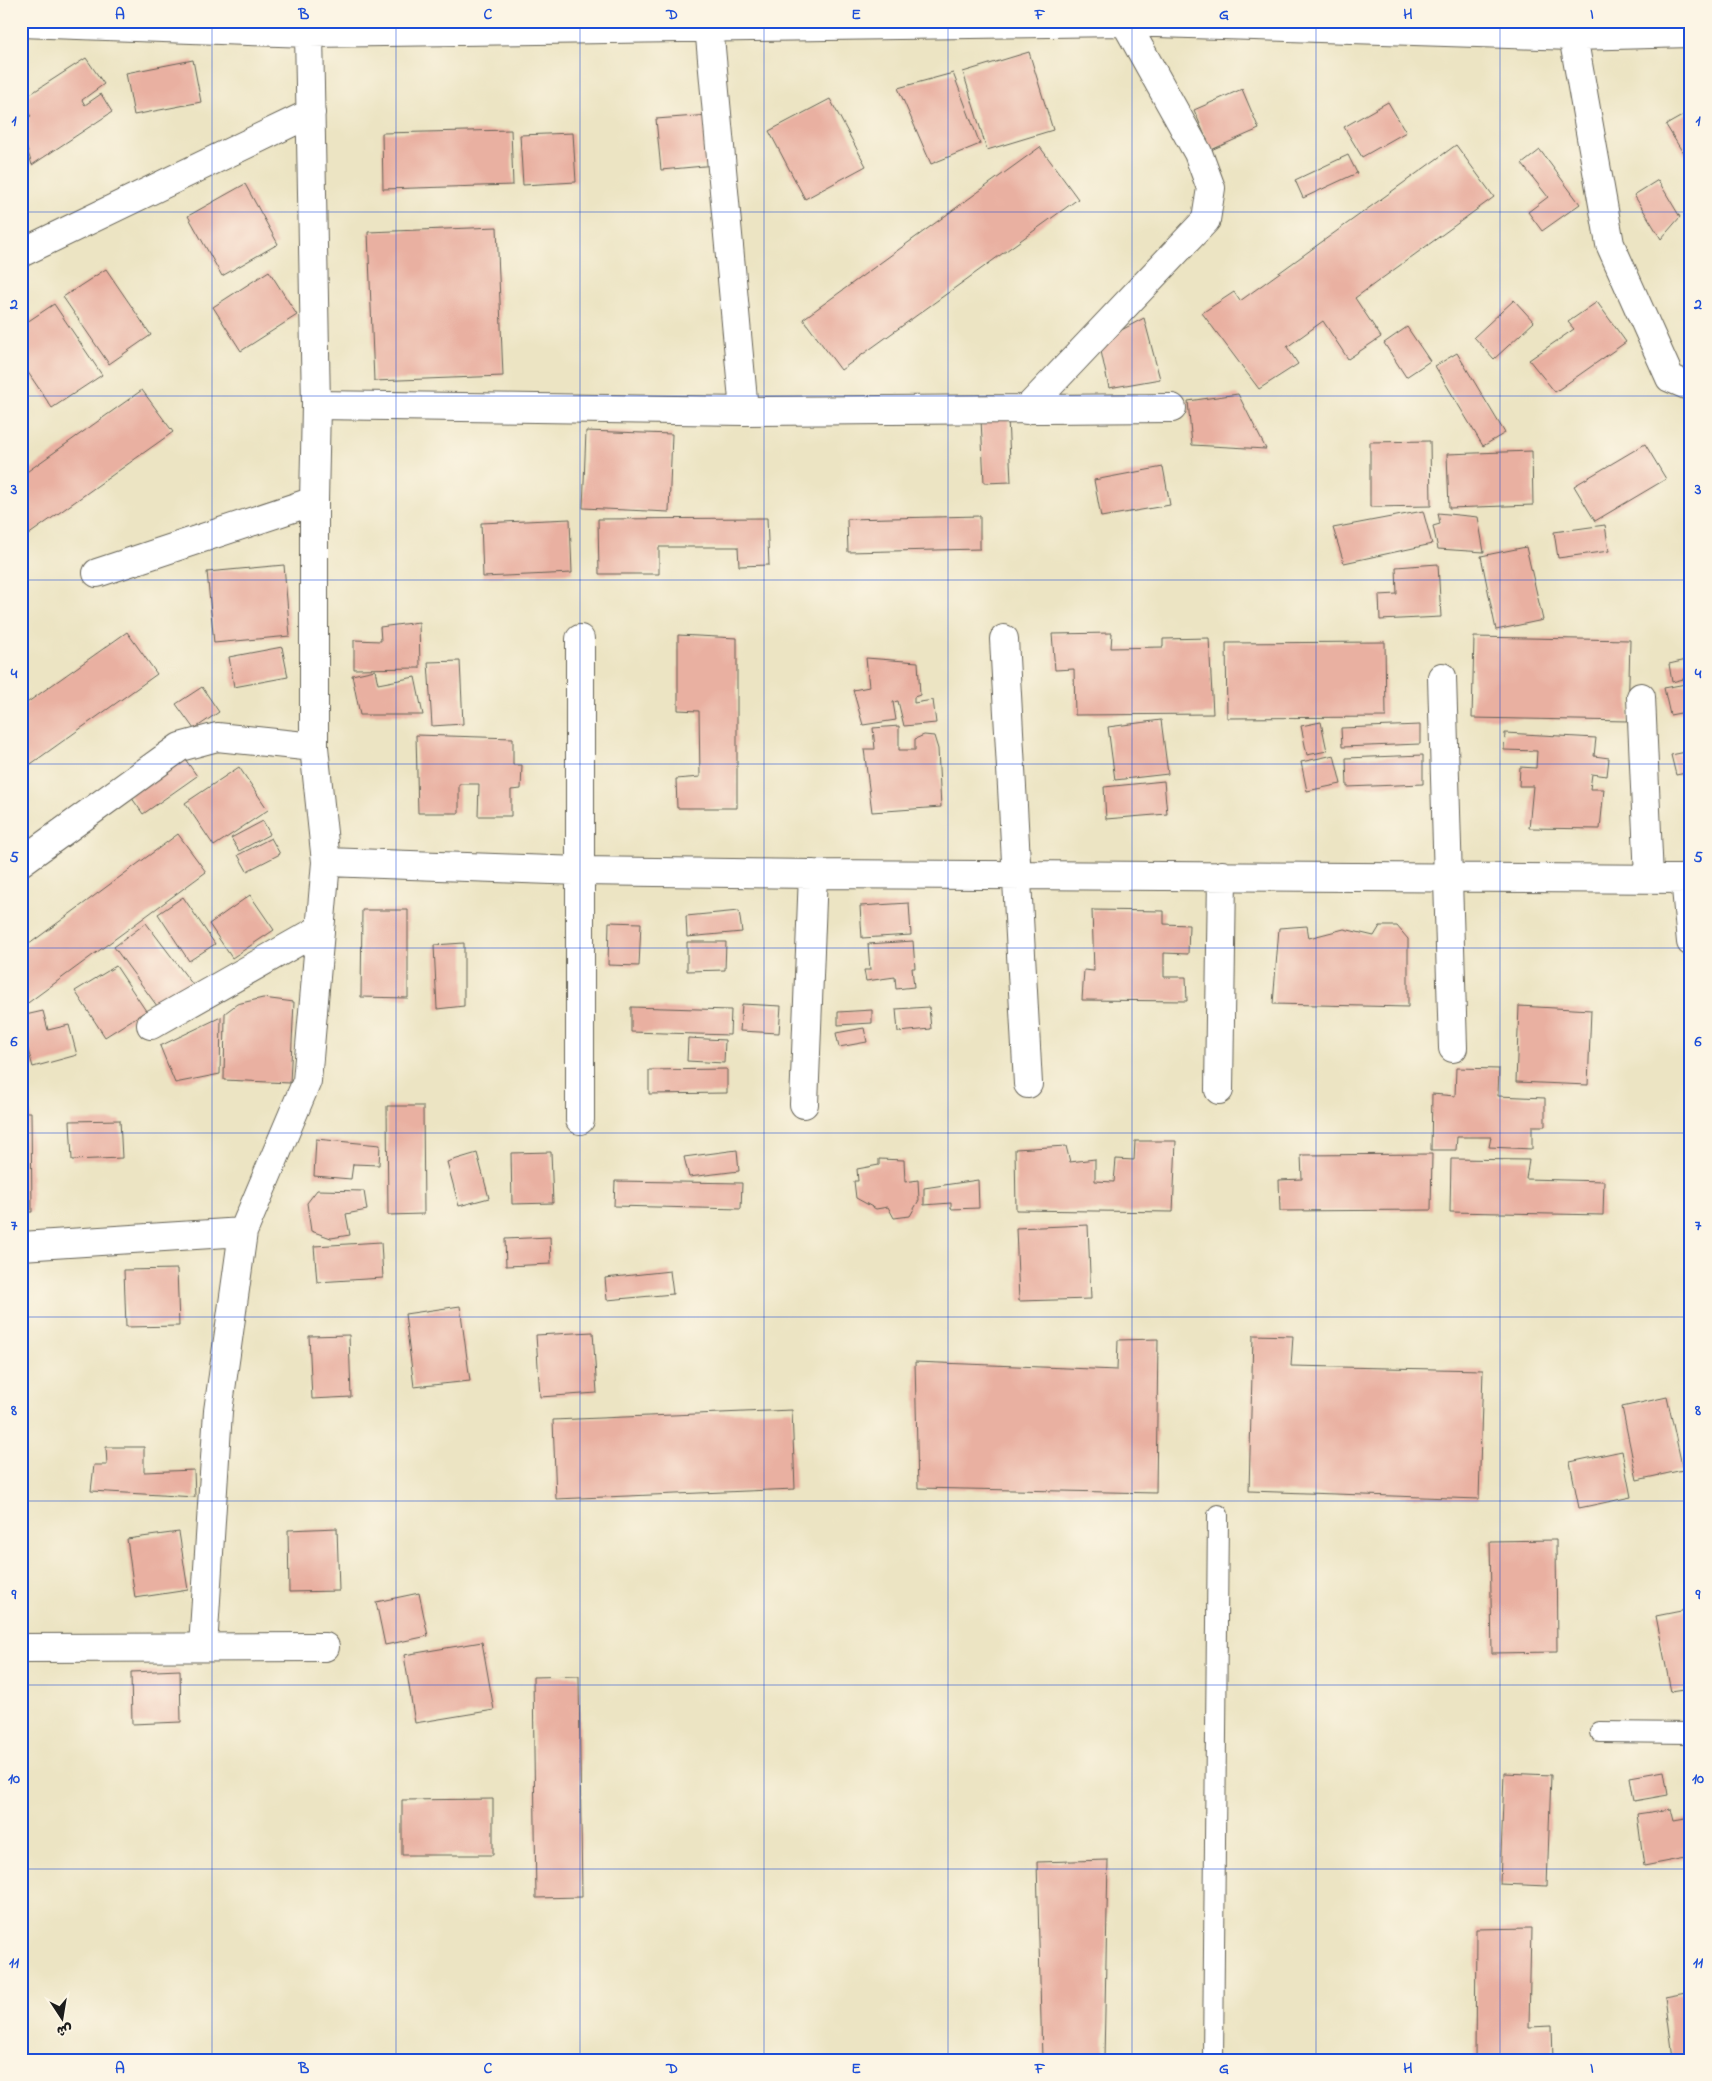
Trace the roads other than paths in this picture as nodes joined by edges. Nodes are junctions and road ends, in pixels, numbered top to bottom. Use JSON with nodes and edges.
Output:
{"nodes":[{"id":1,"x":1125,"y":22,"type":"edge"},
{"id":2,"x":21,"y":23,"type":"edge"},
{"id":3,"x":83,"y":23,"type":"edge"},
{"id":4,"x":812,"y":23,"type":"edge"},
{"id":5,"x":562,"y":25,"type":"edge"},
{"id":6,"x":710,"y":26,"type":"junction"},
{"id":7,"x":1375,"y":26,"type":"edge"},
{"id":8,"x":1636,"y":28,"type":"edge"},
{"id":9,"x":309,"y":33,"type":"junction"},
{"id":10,"x":1691,"y":33,"type":"edge"},
{"id":11,"x":1573,"y":36,"type":"junction"},
{"id":12,"x":310,"y":113,"type":"junction"},
{"id":13,"x":21,"y":253,"type":"edge"},
{"id":14,"x":1691,"y":387,"type":"edge"},
{"id":15,"x":316,"y":405,"type":"junction"},
{"id":16,"x":1172,"y":408,"type":"dead end"},
{"id":17,"x":1026,"y":410,"type":"junction"},
{"id":18,"x":744,"y":411,"type":"junction"},
{"id":19,"x":314,"y":501,"type":"junction"},
{"id":20,"x":97,"y":574,"type":"dead end"},
{"id":21,"x":580,"y":639,"type":"dead end"},
{"id":22,"x":1004,"y":639,"type":"dead end"},
{"id":23,"x":1442,"y":677,"type":"dead end"},
{"id":24,"x":1641,"y":697,"type":"dead end"},
{"id":25,"x":314,"y":747,"type":"junction"},
{"id":26,"x":21,"y":862,"type":"edge"},
{"id":27,"x":326,"y":862,"type":"junction"},
{"id":28,"x":580,"y":871,"type":"junction"},
{"id":29,"x":813,"y":874,"type":"junction"},
{"id":30,"x":1017,"y":874,"type":"junction"},
{"id":31,"x":1222,"y":875,"type":"junction"},
{"id":32,"x":1448,"y":876,"type":"junction"},
{"id":33,"x":1649,"y":878,"type":"junction"},
{"id":34,"x":1688,"y":879,"type":"edge"},
{"id":35,"x":320,"y":929,"type":"junction"},
{"id":36,"x":1691,"y":942,"type":"edge"},
{"id":37,"x":151,"y":1025,"type":"dead end"},
{"id":38,"x":1453,"y":1048,"type":"dead end"},
{"id":39,"x":1028,"y":1084,"type":"dead end"},
{"id":40,"x":1219,"y":1090,"type":"dead end"},
{"id":41,"x":804,"y":1104,"type":"dead end"},
{"id":42,"x":580,"y":1120,"type":"dead end"},
{"id":43,"x":243,"y":1232,"type":"junction"},
{"id":44,"x":21,"y":1246,"type":"edge"},
{"id":45,"x":1218,"y":1515,"type":"dead end"},
{"id":46,"x":325,"y":1647,"type":"dead end"},
{"id":47,"x":21,"y":1648,"type":"edge"},
{"id":48,"x":203,"y":1648,"type":"junction"},
{"id":49,"x":1600,"y":1732,"type":"dead end"},
{"id":50,"x":1691,"y":1733,"type":"edge"},
{"id":51,"x":1213,"y":2060,"type":"edge"}],
"edges":[{"from":1,"to":4,"type":"street"},
{"from":1,"to":7,"type":"street"},
{"from":1,"to":17,"type":"street"},
{"from":2,"to":3,"type":"street"},
{"from":3,"to":9,"type":"street"},
{"from":4,"to":6,"type":"street"},
{"from":5,"to":6,"type":"street"},
{"from":5,"to":9,"type":"street"},
{"from":6,"to":18,"type":"street"},
{"from":7,"to":11,"type":"street"},
{"from":8,"to":10,"type":"street"},
{"from":8,"to":11,"type":"street"},
{"from":9,"to":12,"type":"street"},
{"from":11,"to":14,"type":"street"},
{"from":12,"to":13,"type":"street"},
{"from":12,"to":15,"type":"street"},
{"from":15,"to":18,"type":"street"},
{"from":15,"to":19,"type":"street"},
{"from":16,"to":17,"type":"street"},
{"from":17,"to":18,"type":"street"},
{"from":19,"to":20,"type":"street"},
{"from":19,"to":25,"type":"street"},
{"from":21,"to":28,"type":"street"},
{"from":22,"to":30,"type":"street"},
{"from":23,"to":32,"type":"street"},
{"from":24,"to":33,"type":"street"},
{"from":25,"to":26,"type":"street"},
{"from":25,"to":27,"type":"street"},
{"from":27,"to":28,"type":"street"},
{"from":27,"to":35,"type":"street"},
{"from":28,"to":29,"type":"street"},
{"from":28,"to":42,"type":"street"},
{"from":29,"to":30,"type":"street"},
{"from":29,"to":41,"type":"street"},
{"from":30,"to":31,"type":"street"},
{"from":30,"to":39,"type":"street"},
{"from":31,"to":32,"type":"street"},
{"from":31,"to":40,"type":"street"},
{"from":32,"to":33,"type":"street"},
{"from":32,"to":38,"type":"street"},
{"from":33,"to":34,"type":"street"},
{"from":34,"to":36,"type":"street"},
{"from":35,"to":37,"type":"street"},
{"from":35,"to":43,"type":"street"},
{"from":43,"to":44,"type":"street"},
{"from":43,"to":48,"type":"street"},
{"from":45,"to":51,"type":"lane"},
{"from":46,"to":48,"type":"street"},
{"from":47,"to":48,"type":"street"},
{"from":49,"to":50,"type":"lane"}]}
